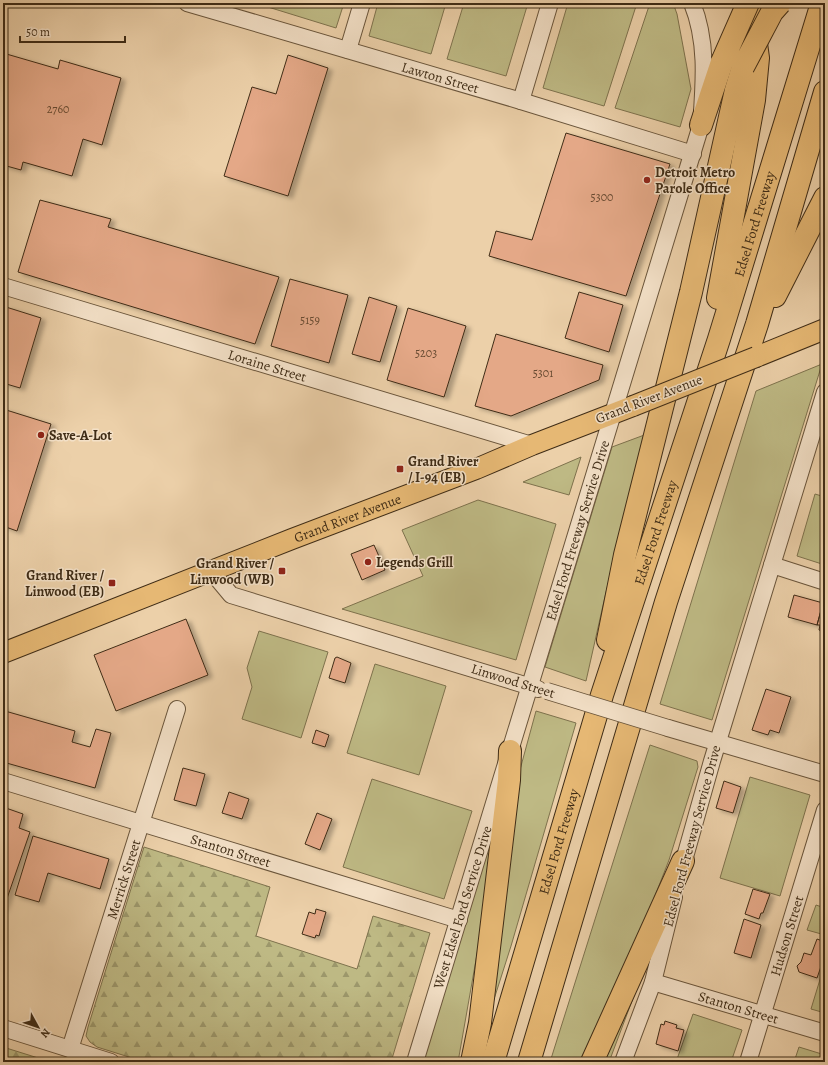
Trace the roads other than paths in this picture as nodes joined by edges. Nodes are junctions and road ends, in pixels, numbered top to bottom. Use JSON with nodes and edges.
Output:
{"nodes":[{"id":1,"x":187,"y":3,"type":"edge"},
{"id":2,"x":362,"y":3,"type":"edge"},
{"id":3,"x":550,"y":3,"type":"edge"},
{"id":4,"x":692,"y":3,"type":"edge"},
{"id":5,"x":748,"y":3,"type":"edge"},
{"id":6,"x":780,"y":3,"type":"edge"},
{"id":7,"x":822,"y":3,"type":"edge"},
{"id":8,"x":348,"y":50,"type":"junction"},
{"id":9,"x":825,"y":92,"type":"edge"},
{"id":10,"x":521,"y":101,"type":"junction"},
{"id":11,"x":701,"y":125,"type":"junction"},
{"id":12,"x":693,"y":154,"type":"junction"},
{"id":13,"x":825,"y":198,"type":"edge"},
{"id":14,"x":3,"y":286,"type":"edge"},
{"id":15,"x":757,"y":324,"type":"junction"},
{"id":16,"x":825,"y":329,"type":"edge"},
{"id":17,"x":719,"y":339,"type":"junction"},
{"id":18,"x":825,"y":392,"type":"edge"},
{"id":19,"x":612,"y":414,"type":"junction"},
{"id":20,"x":532,"y":445,"type":"junction"},
{"id":21,"x":772,"y":565,"type":"junction"},
{"id":22,"x":211,"y":571,"type":"junction"},
{"id":23,"x":825,"y":582,"type":"edge"},
{"id":24,"x":3,"y":653,"type":"edge"},
{"id":25,"x":529,"y":686,"type":"junction"},
{"id":26,"x":602,"y":695,"type":"junction"},
{"id":27,"x":177,"y":709,"type":"dead end"},
{"id":28,"x":718,"y":742,"type":"junction"},
{"id":29,"x":510,"y":751,"type":"junction"},
{"id":30,"x":825,"y":774,"type":"edge"},
{"id":31,"x":3,"y":781,"type":"edge"},
{"id":32,"x":825,"y":810,"type":"edge"},
{"id":33,"x":140,"y":823,"type":"junction"},
{"id":34,"x":683,"y":861,"type":"junction"},
{"id":35,"x":459,"y":920,"type":"junction"},
{"id":36,"x":653,"y":982,"type":"junction"},
{"id":37,"x":762,"y":1014,"type":"junction"},
{"id":38,"x":3,"y":1028,"type":"edge"},
{"id":39,"x":825,"y":1033,"type":"edge"},
{"id":40,"x":70,"y":1050,"type":"junction"},
{"id":41,"x":111,"y":1062,"type":"edge"},
{"id":42,"x":415,"y":1062,"type":"edge"},
{"id":43,"x":472,"y":1062,"type":"edge"},
{"id":44,"x":493,"y":1062,"type":"edge"},
{"id":45,"x":529,"y":1062,"type":"edge"},
{"id":46,"x":592,"y":1062,"type":"edge"},
{"id":47,"x":623,"y":1062,"type":"edge"},
{"id":48,"x":748,"y":1062,"type":"edge"}],
"edges":[{"from":1,"to":8,"type":"street","name":"Lawton Street"},
{"from":2,"to":8,"type":"street"},
{"from":3,"to":10,"type":"street"},
{"from":4,"to":11,"type":"street","name":"Edsel Ford Freeway Service Drive"},
{"from":5,"to":11,"type":"highway","bridge":true},
{"from":5,"to":17,"type":"highway"},
{"from":6,"to":26,"type":"highway","bridge":true},
{"from":7,"to":17,"type":"highway","name":"Edsel Ford Freeway"},
{"from":8,"to":10,"type":"street","name":"Lawton Street"},
{"from":9,"to":15,"type":"highway"},
{"from":10,"to":12,"type":"street","name":"Lawton Street"},
{"from":11,"to":12,"type":"street","name":"Edsel Ford Freeway Service Drive"},
{"from":12,"to":19,"type":"street","name":"Edsel Ford Freeway Service Drive"},
{"from":13,"to":15,"type":"highway"},
{"from":14,"to":20,"type":"street","name":"Loraine Street"},
{"from":15,"to":45,"type":"highway"},
{"from":16,"to":19,"type":"main road","name":"Grand River Avenue","bridge":true},
{"from":17,"to":26,"type":"highway","name":"Edsel Ford Freeway"},
{"from":18,"to":21,"type":"street","name":"Edsel Ford Freeway Service Drive"},
{"from":19,"to":20,"type":"main road","name":"Grand River Avenue"},
{"from":19,"to":25,"type":"street","name":"Edsel Ford Freeway Service Drive"},
{"from":20,"to":22,"type":"main road","name":"Grand River Avenue"},
{"from":21,"to":23,"type":"street"},
{"from":21,"to":28,"type":"street","name":"Edsel Ford Freeway Service Drive"},
{"from":22,"to":24,"type":"main road","name":"Grand River Avenue"},
{"from":22,"to":25,"type":"street","name":"Linwood Street"},
{"from":25,"to":28,"type":"street","name":"Linwood Street","bridge":true},
{"from":25,"to":29,"type":"street","name":"Edsel Ford Freeway Service Drive"},
{"from":26,"to":44,"type":"highway","name":"Edsel Ford Freeway"},
{"from":27,"to":33,"type":"street","name":"Merrick Street"},
{"from":28,"to":30,"type":"street","name":"Linwood Street"},
{"from":28,"to":34,"type":"street","name":"Edsel Ford Freeway Service Drive"},
{"from":29,"to":35,"type":"street","name":"West Edsel Ford Service Drive"},
{"from":29,"to":43,"type":"highway"},
{"from":31,"to":33,"type":"street","name":"Stanton Street"},
{"from":32,"to":37,"type":"street","name":"Hudson Street"},
{"from":33,"to":35,"type":"street","name":"Stanton Street"},
{"from":33,"to":40,"type":"street","name":"Merrick Street"},
{"from":34,"to":36,"type":"street","name":"Edsel Ford Freeway Service Drive"},
{"from":34,"to":46,"type":"highway"},
{"from":35,"to":42,"type":"street","name":"West Edsel Ford Service Drive"},
{"from":36,"to":37,"type":"street","name":"Stanton Street"},
{"from":36,"to":47,"type":"street","name":"Edsel Ford Freeway Service Drive"},
{"from":37,"to":39,"type":"street","name":"Stanton Street"},
{"from":37,"to":48,"type":"street","name":"Hudson Street"},
{"from":38,"to":40,"type":"street"},
{"from":40,"to":41,"type":"street"}]}
